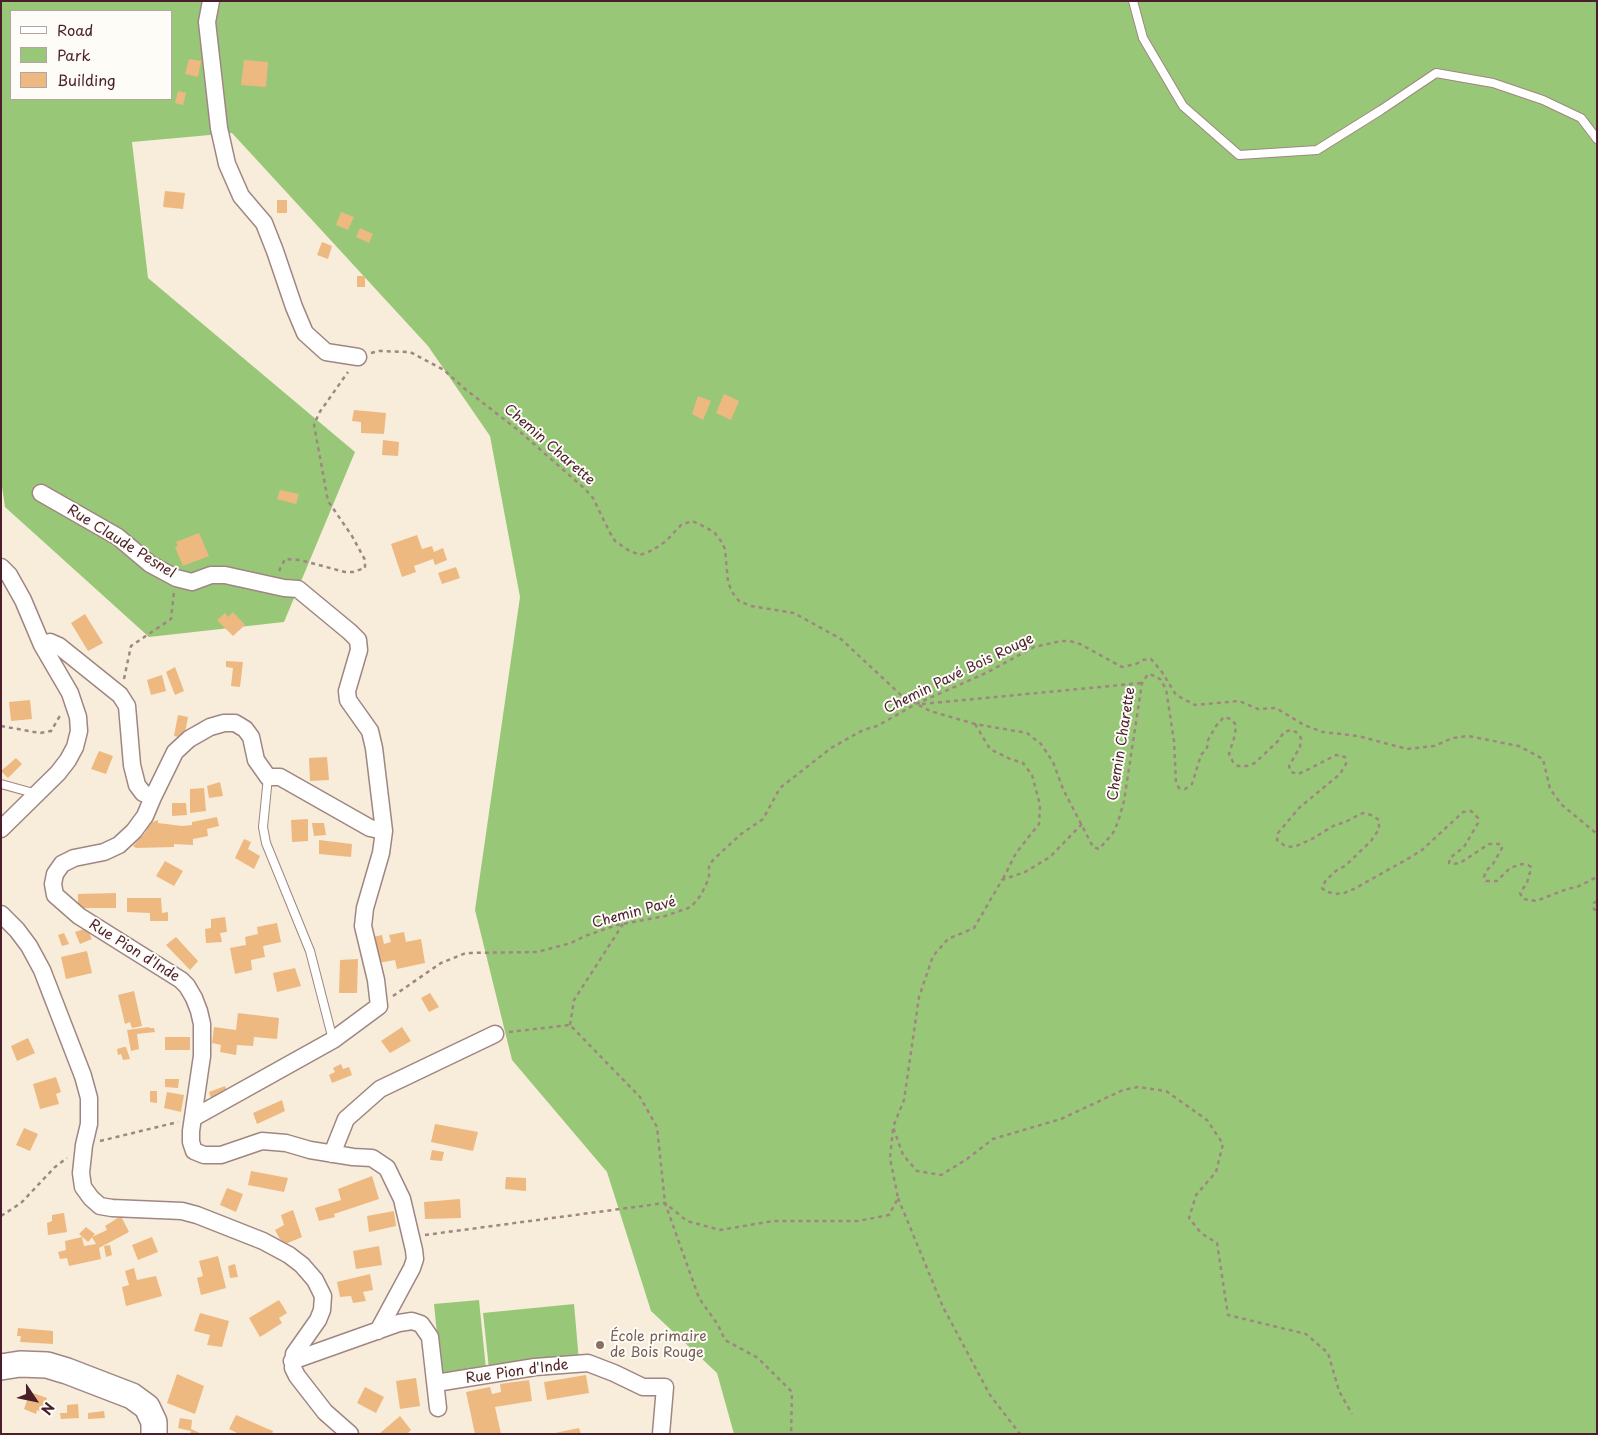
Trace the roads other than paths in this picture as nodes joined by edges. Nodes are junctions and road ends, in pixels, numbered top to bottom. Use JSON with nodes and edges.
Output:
{"nodes":[{"id":1,"x":211,"y":1,"type":"edge"},
{"id":2,"x":1133,"y":1,"type":"edge"},
{"id":3,"x":1597,"y":139,"type":"edge"},
{"id":4,"x":358,"y":357,"type":"road end"},
{"id":5,"x":41,"y":493,"type":"dead end"},
{"id":6,"x":1,"y":567,"type":"edge"},
{"id":7,"x":42,"y":645,"type":"junction"},
{"id":8,"x":268,"y":777,"type":"junction"},
{"id":9,"x":1,"y":784,"type":"edge"},
{"id":10,"x":37,"y":794,"type":"junction"},
{"id":11,"x":152,"y":797,"type":"junction"},
{"id":12,"x":1,"y":829,"type":"edge"},
{"id":13,"x":384,"y":832,"type":"junction"},
{"id":14,"x":1,"y":914,"type":"edge"},
{"id":15,"x":495,"y":1034,"type":"road end"},
{"id":16,"x":333,"y":1040,"type":"junction"},
{"id":17,"x":194,"y":1118,"type":"junction"},
{"id":18,"x":332,"y":1154,"type":"junction"},
{"id":19,"x":378,"y":1331,"type":"junction"},
{"id":20,"x":292,"y":1361,"type":"junction"},
{"id":21,"x":1,"y":1366,"type":"edge"},
{"id":22,"x":436,"y":1383,"type":"junction"},
{"id":23,"x":438,"y":1408,"type":"dead end"},
{"id":24,"x":154,"y":1434,"type":"edge"},
{"id":25,"x":350,"y":1434,"type":"edge"},
{"id":26,"x":662,"y":1434,"type":"edge"}],
"edges":[{"from":1,"to":4,"type":"street"},
{"from":2,"to":3,"type":"lane"},
{"from":5,"to":13,"type":"street","name":"Rue Claude Pesnel"},
{"from":6,"to":7,"type":"street"},
{"from":7,"to":10,"type":"street"},
{"from":7,"to":11,"type":"street"},
{"from":8,"to":11,"type":"street"},
{"from":8,"to":13,"type":"street"},
{"from":8,"to":16,"type":"lane"},
{"from":9,"to":10,"type":"lane"},
{"from":10,"to":12,"type":"street"},
{"from":11,"to":17,"type":"street","name":"Rue Pion d'Inde"},
{"from":13,"to":16,"type":"street"},
{"from":14,"to":20,"type":"street"},
{"from":15,"to":18,"type":"street"},
{"from":16,"to":17,"type":"street"},
{"from":17,"to":18,"type":"street","name":"Rue Pion d'Inde"},
{"from":18,"to":19,"type":"street","name":"Rue Pion d'Inde"},
{"from":19,"to":20,"type":"street"},
{"from":19,"to":22,"type":"street"},
{"from":20,"to":25,"type":"street"},
{"from":21,"to":24,"type":"main road"},
{"from":22,"to":23,"type":"street"},
{"from":22,"to":26,"type":"street","name":"Rue Pion d'Inde"}]}
